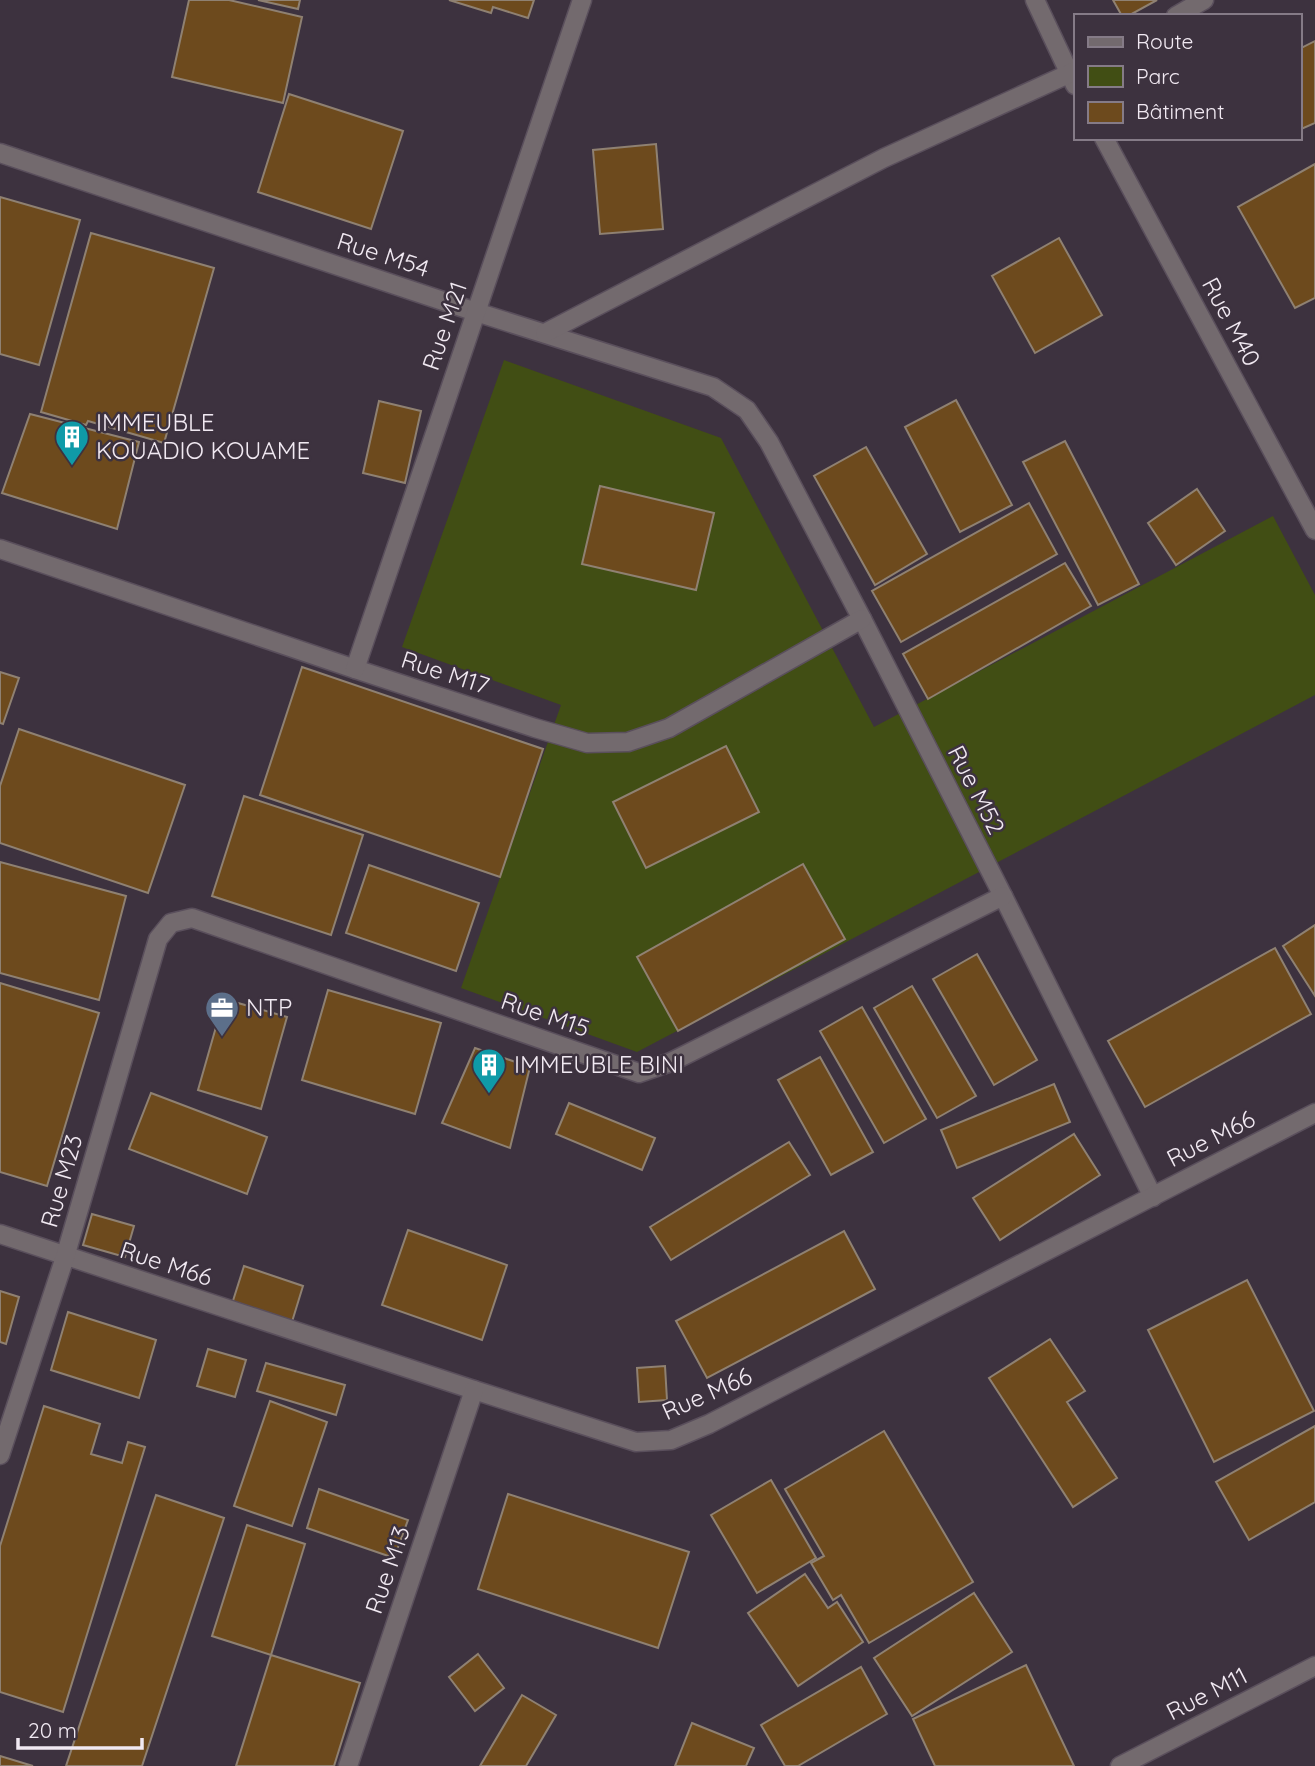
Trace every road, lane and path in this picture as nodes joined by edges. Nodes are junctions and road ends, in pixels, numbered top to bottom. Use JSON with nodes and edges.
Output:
{"nodes":[{"id":1,"x":583,"y":0,"type":"edge"},
{"id":2,"x":1035,"y":0,"type":"edge"},
{"id":3,"x":1204,"y":0,"type":"edge"},
{"id":4,"x":1179,"y":14,"type":"edge"},
{"id":5,"x":1073,"y":77,"type":"edge"},
{"id":6,"x":1105,"y":140,"type":"edge"},
{"id":7,"x":0,"y":153,"type":"edge"},
{"id":8,"x":476,"y":312,"type":"junction"},
{"id":9,"x":545,"y":333,"type":"junction"},
{"id":10,"x":747,"y":410,"type":"joint"},
{"id":11,"x":1315,"y":530,"type":"edge"},
{"id":12,"x":0,"y":549,"type":"edge"},
{"id":13,"x":862,"y":619,"type":"junction"},
{"id":14,"x":355,"y":669,"type":"junction"},
{"id":15,"x":1003,"y":896,"type":"junction"},
{"id":16,"x":171,"y":923,"type":"joint"},
{"id":17,"x":1315,"y":1113,"type":"edge"},
{"id":18,"x":1153,"y":1197,"type":"junction"},
{"id":19,"x":0,"y":1234,"type":"edge"},
{"id":20,"x":65,"y":1257,"type":"junction"},
{"id":21,"x":474,"y":1390,"type":"junction"},
{"id":22,"x":0,"y":1455,"type":"edge"},
{"id":23,"x":1315,"y":1666,"type":"edge"},
{"id":24,"x":348,"y":1766,"type":"edge"},
{"id":25,"x":1121,"y":1766,"type":"edge"}],
"edges":[{"from":1,"to":8,"type":"street","name":"Rue M21"},
{"from":2,"to":5,"type":"street"},
{"from":3,"to":4,"type":"street"},
{"from":5,"to":9,"type":"street"},
{"from":6,"to":11,"type":"street","name":"Rue M40"},
{"from":7,"to":8,"type":"street","name":"Rue M54"},
{"from":8,"to":9,"type":"street","name":"Rue M54"},
{"from":8,"to":14,"type":"street","name":"Rue M21"},
{"from":9,"to":10,"type":"street","name":"Rue M54"},
{"from":10,"to":13,"type":"street","name":"Rue M52"},
{"from":12,"to":14,"type":"street","name":"Rue M17"},
{"from":13,"to":14,"type":"street","name":"Rue M17"},
{"from":13,"to":15,"type":"street","name":"Rue M52"},
{"from":15,"to":16,"type":"street","name":"Rue M15"},
{"from":15,"to":18,"type":"street","name":"Rue M52"},
{"from":16,"to":20,"type":"street","name":"Rue M23"},
{"from":17,"to":18,"type":"street","name":"Rue M66"},
{"from":18,"to":21,"type":"street","name":"Rue M66"},
{"from":19,"to":20,"type":"street","name":"Rue M66"},
{"from":20,"to":21,"type":"street","name":"Rue M66"},
{"from":20,"to":22,"type":"street","name":"Rue M23"},
{"from":21,"to":24,"type":"street","name":"Rue M13"},
{"from":23,"to":25,"type":"street","name":"Rue M11"}]}
